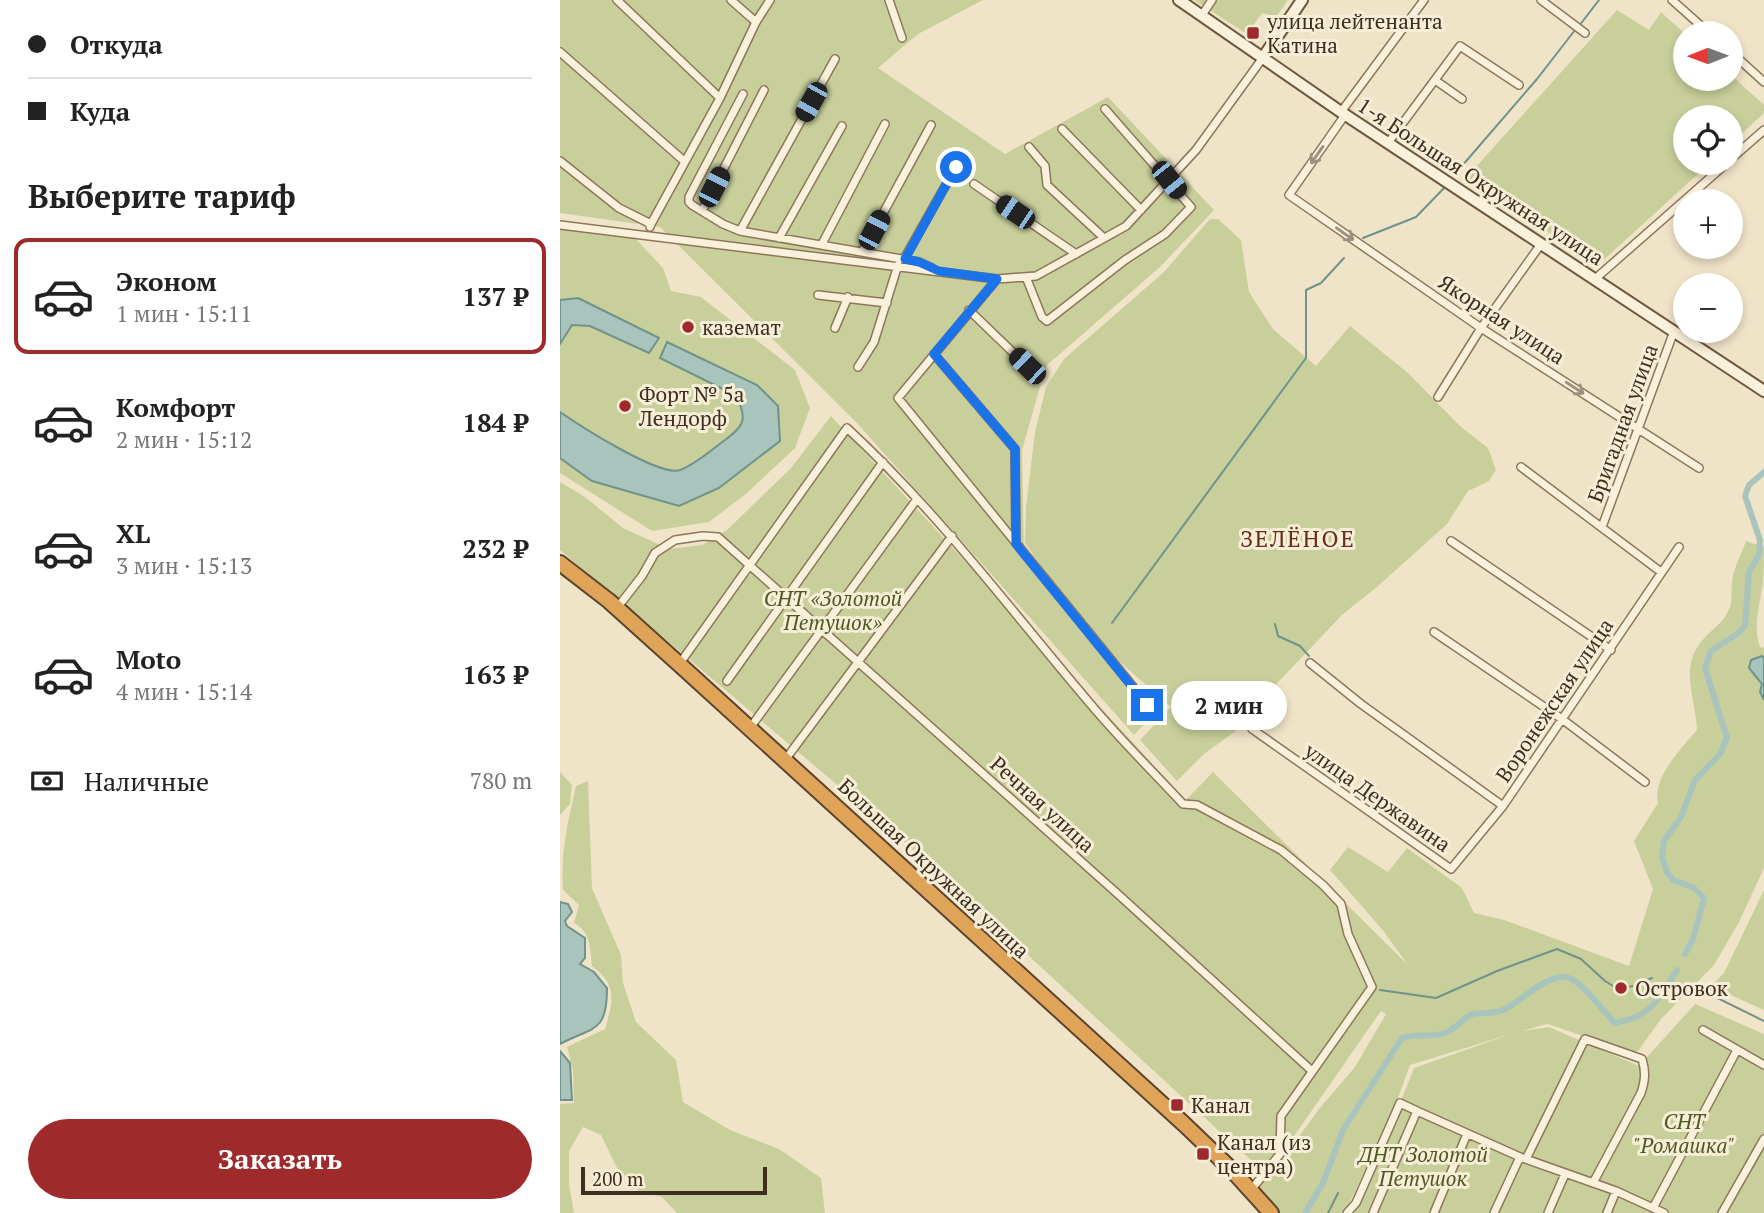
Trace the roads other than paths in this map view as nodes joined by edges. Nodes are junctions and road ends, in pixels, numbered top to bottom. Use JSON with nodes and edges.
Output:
{"nodes":[{"id":1,"x":617,"y":0,"type":"edge"},
{"id":2,"x":731,"y":0,"type":"edge"},
{"id":3,"x":770,"y":0,"type":"edge"},
{"id":4,"x":889,"y":0,"type":"edge"},
{"id":5,"x":1178,"y":0,"type":"edge"},
{"id":6,"x":1212,"y":0,"type":"edge"},
{"id":7,"x":1302,"y":0,"type":"edge"},
{"id":8,"x":1424,"y":0,"type":"edge"},
{"id":9,"x":1541,"y":0,"type":"edge"},
{"id":10,"x":1672,"y":0,"type":"edge"},
{"id":11,"x":1202,"y":15,"type":"junction"},
{"id":12,"x":1696,"y":21,"type":"edge"},
{"id":13,"x":756,"y":22,"type":"junction"},
{"id":14,"x":1585,"y":33,"type":"dead end"},
{"id":15,"x":902,"y":38,"type":"dead end"},
{"id":16,"x":560,"y":52,"type":"edge"},
{"id":17,"x":1262,"y":59,"type":"junction"},
{"id":18,"x":835,"y":60,"type":"dead end"},
{"id":19,"x":1743,"y":63,"type":"edge"},
{"id":20,"x":1435,"y":80,"type":"junction"},
{"id":21,"x":1764,"y":82,"type":"edge"},
{"id":22,"x":1519,"y":85,"type":"dead end"},
{"id":23,"x":764,"y":90,"type":"dead end"},
{"id":24,"x":743,"y":94,"type":"dead end"},
{"id":25,"x":720,"y":97,"type":"junction"},
{"id":26,"x":1462,"y":99,"type":"dead end"},
{"id":27,"x":1105,"y":109,"type":"dead end"},
{"id":28,"x":1343,"y":113,"type":"junction"},
{"id":29,"x":885,"y":124,"type":"dead end"},
{"id":30,"x":931,"y":125,"type":"dead end"},
{"id":31,"x":842,"y":126,"type":"dead end"},
{"id":32,"x":1062,"y":129,"type":"dead end"},
{"id":33,"x":1764,"y":130,"type":"edge"},
{"id":34,"x":1388,"y":143,"type":"junction"},
{"id":35,"x":1029,"y":147,"type":"dead end"},
{"id":36,"x":1743,"y":148,"type":"edge"},
{"id":37,"x":560,"y":161,"type":"edge"},
{"id":38,"x":684,"y":162,"type":"junction"},
{"id":39,"x":956,"y":167,"type":"dead end"},
{"id":40,"x":1713,"y":175,"type":"edge"},
{"id":41,"x":1169,"y":180,"type":"junction"},
{"id":42,"x":974,"y":184,"type":"dead end"},
{"id":43,"x":1141,"y":210,"type":"junction"},
{"id":44,"x":702,"y":211,"type":"junction"},
{"id":45,"x":651,"y":224,"type":"junction"},
{"id":46,"x":560,"y":225,"type":"edge"},
{"id":47,"x":740,"y":231,"type":"junction"},
{"id":48,"x":647,"y":234,"type":"junction"},
{"id":49,"x":779,"y":238,"type":"junction"},
{"id":50,"x":1104,"y":238,"type":"junction"},
{"id":51,"x":821,"y":244,"type":"junction"},
{"id":52,"x":1541,"y":244,"type":"junction"},
{"id":53,"x":863,"y":252,"type":"junction"},
{"id":54,"x":1076,"y":254,"type":"junction"},
{"id":55,"x":905,"y":259,"type":"junction"},
{"id":56,"x":898,"y":265,"type":"junction"},
{"id":57,"x":939,"y":271,"type":"junction"},
{"id":58,"x":1026,"y":277,"type":"junction"},
{"id":59,"x":997,"y":279,"type":"junction"},
{"id":60,"x":1595,"y":279,"type":"junction"},
{"id":61,"x":818,"y":295,"type":"dead end"},
{"id":62,"x":848,"y":298,"type":"junction"},
{"id":63,"x":887,"y":303,"type":"junction"},
{"id":64,"x":969,"y":310,"type":"junction"},
{"id":65,"x":835,"y":328,"type":"dead end"},
{"id":66,"x":1481,"y":328,"type":"junction"},
{"id":67,"x":1673,"y":330,"type":"edge"},
{"id":68,"x":1673,"y":334,"type":"edge"},
{"id":69,"x":1692,"y":343,"type":"edge"},
{"id":70,"x":934,"y":354,"type":"junction"},
{"id":71,"x":1027,"y":366,"type":"dead end"},
{"id":72,"x":858,"y":368,"type":"dead end"},
{"id":73,"x":1764,"y":391,"type":"edge"},
{"id":74,"x":1438,"y":397,"type":"dead end"},
{"id":75,"x":1638,"y":428,"type":"junction"},
{"id":76,"x":883,"y":462,"type":"junction"},
{"id":77,"x":1521,"y":467,"type":"dead end"},
{"id":78,"x":1699,"y":468,"type":"dead end"},
{"id":79,"x":917,"y":499,"type":"junction"},
{"id":80,"x":1602,"y":527,"type":"junction"},
{"id":81,"x":952,"y":536,"type":"junction"},
{"id":82,"x":1451,"y":541,"type":"dead end"},
{"id":83,"x":1016,"y":544,"type":"junction"},
{"id":84,"x":1679,"y":547,"type":"dead end"},
{"id":85,"x":560,"y":563,"type":"edge"},
{"id":86,"x":749,"y":566,"type":"junction"},
{"id":87,"x":1661,"y":572,"type":"junction"},
{"id":88,"x":785,"y":598,"type":"junction"},
{"id":89,"x":617,"y":608,"type":"junction"},
{"id":90,"x":821,"y":631,"type":"junction"},
{"id":91,"x":1434,"y":632,"type":"dead end"},
{"id":92,"x":1611,"y":650,"type":"junction"},
{"id":93,"x":683,"y":659,"type":"dead end"},
{"id":94,"x":858,"y":663,"type":"junction"},
{"id":95,"x":1310,"y":663,"type":"dead end"},
{"id":96,"x":727,"y":681,"type":"dead end"},
{"id":97,"x":1147,"y":705,"type":"dead end"},
{"id":98,"x":1562,"y":719,"type":"junction"},
{"id":99,"x":750,"y":728,"type":"junction"},
{"id":100,"x":1252,"y":730,"type":"dead end"},
{"id":101,"x":785,"y":760,"type":"junction"},
{"id":102,"x":1645,"y":782,"type":"dead end"},
{"id":103,"x":1503,"y":806,"type":"junction"},
{"id":104,"x":1451,"y":869,"type":"joint"},
{"id":105,"x":1703,"y":1030,"type":"dead end"},
{"id":106,"x":1737,"y":1050,"type":"junction"},
{"id":107,"x":1764,"y":1065,"type":"edge"},
{"id":108,"x":1311,"y":1070,"type":"junction"},
{"id":109,"x":1417,"y":1111,"type":"junction"},
{"id":110,"x":1467,"y":1134,"type":"junction"},
{"id":111,"x":1764,"y":1139,"type":"edge"},
{"id":112,"x":1523,"y":1158,"type":"junction"},
{"id":113,"x":1565,"y":1174,"type":"junction"},
{"id":114,"x":1593,"y":1183,"type":"junction"},
{"id":115,"x":1251,"y":1190,"type":"junction"},
{"id":116,"x":1616,"y":1191,"type":"junction"},
{"id":117,"x":1653,"y":1208,"type":"junction"},
{"id":118,"x":1271,"y":1213,"type":"edge"},
{"id":119,"x":1347,"y":1213,"type":"edge"},
{"id":120,"x":1373,"y":1213,"type":"edge"},
{"id":121,"x":1434,"y":1213,"type":"edge"},
{"id":122,"x":1494,"y":1213,"type":"edge"},
{"id":123,"x":1548,"y":1213,"type":"edge"},
{"id":124,"x":1607,"y":1213,"type":"edge"},
{"id":125,"x":1663,"y":1213,"type":"edge"},
{"id":126,"x":1722,"y":1213,"type":"edge"}],
"edges":[{"from":1,"to":25,"type":"street"},
{"from":2,"to":13,"type":"street"},
{"from":3,"to":13,"type":"street"},
{"from":4,"to":15,"type":"street"},
{"from":5,"to":11,"type":"street","name":"1-я Большая Окружная улица"},
{"from":6,"to":11,"type":"street"},
{"from":7,"to":17,"type":"street"},
{"from":8,"to":28,"type":"street"},
{"from":9,"to":14,"type":"street"},
{"from":10,"to":12,"type":"street"},
{"from":11,"to":17,"type":"street","name":"1-я Большая Окружная улица"},
{"from":13,"to":25,"type":"street"},
{"from":16,"to":38,"type":"street"},
{"from":17,"to":28,"type":"street","name":"1-я Большая Окружная улица"},
{"from":17,"to":41,"type":"street"},
{"from":18,"to":47,"type":"street"},
{"from":19,"to":21,"type":"street"},
{"from":20,"to":22,"type":"street"},
{"from":20,"to":26,"type":"street"},
{"from":20,"to":34,"type":"street"},
{"from":23,"to":44,"type":"street"},
{"from":24,"to":44,"type":"street"},
{"from":25,"to":38,"type":"street"},
{"from":27,"to":41,"type":"street"},
{"from":28,"to":34,"type":"street","name":"1-я Большая Окружная улица"},
{"from":28,"to":66,"type":"street","name":"Якорная улица","one_way":true},
{"from":29,"to":51,"type":"street"},
{"from":30,"to":53,"type":"street"},
{"from":31,"to":49,"type":"street"},
{"from":32,"to":43,"type":"street"},
{"from":33,"to":36,"type":"street"},
{"from":34,"to":52,"type":"street","name":"1-я Большая Окружная улица"},
{"from":35,"to":50,"type":"street"},
{"from":37,"to":45,"type":"street"},
{"from":38,"to":45,"type":"street"},
{"from":39,"to":55,"type":"street"},
{"from":40,"to":60,"type":"street"},
{"from":41,"to":43,"type":"street"},
{"from":41,"to":58,"type":"street"},
{"from":42,"to":54,"type":"street"},
{"from":43,"to":50,"type":"street"},
{"from":44,"to":47,"type":"street"},
{"from":45,"to":48,"type":"street"},
{"from":46,"to":48,"type":"street"},
{"from":47,"to":49,"type":"street"},
{"from":48,"to":56,"type":"street"},
{"from":49,"to":51,"type":"street"},
{"from":50,"to":54,"type":"street"},
{"from":51,"to":53,"type":"street"},
{"from":52,"to":60,"type":"street","name":"1-я Большая Окружная улица"},
{"from":52,"to":66,"type":"street"},
{"from":53,"to":55,"type":"street"},
{"from":54,"to":58,"type":"street"},
{"from":55,"to":57,"type":"street"},
{"from":56,"to":57,"type":"street"},
{"from":56,"to":63,"type":"street"},
{"from":57,"to":59,"type":"street"},
{"from":58,"to":59,"type":"street"},
{"from":59,"to":64,"type":"street"},
{"from":60,"to":67,"type":"street","name":"1-я Большая Окружная улица"},
{"from":61,"to":62,"type":"street"},
{"from":62,"to":63,"type":"street"},
{"from":62,"to":65,"type":"street"},
{"from":63,"to":72,"type":"street"},
{"from":64,"to":70,"type":"street"},
{"from":64,"to":71,"type":"street"},
{"from":66,"to":74,"type":"street"},
{"from":66,"to":75,"type":"street","name":"Якорная улица","one_way":true},
{"from":68,"to":75,"type":"street","name":"Бригадная улица"},
{"from":69,"to":73,"type":"street","name":"1-я Большая Окружная улица"},
{"from":70,"to":83,"type":"street"},
{"from":70,"to":83,"type":"street"},
{"from":75,"to":78,"type":"street","name":"Якорная улица"},
{"from":75,"to":80,"type":"street","name":"Бригадная улица"},
{"from":76,"to":79,"type":"street"},
{"from":76,"to":86,"type":"street"},
{"from":76,"to":88,"type":"street"},
{"from":77,"to":80,"type":"street"},
{"from":79,"to":81,"type":"street"},
{"from":79,"to":90,"type":"street"},
{"from":80,"to":87,"type":"street"},
{"from":81,"to":94,"type":"street"},
{"from":81,"to":108,"type":"street"},
{"from":82,"to":92,"type":"street"},
{"from":83,"to":97,"type":"street"},
{"from":84,"to":87,"type":"street","name":"Воронежская улица"},
{"from":85,"to":89,"type":"highway","name":"Большая Окружная улица"},
{"from":86,"to":88,"type":"street","name":"Речная улица"},
{"from":86,"to":89,"type":"street","name":"Речная улица"},
{"from":86,"to":93,"type":"street"},
{"from":87,"to":92,"type":"street","name":"Воронежская улица"},
{"from":88,"to":90,"type":"street","name":"Речная улица"},
{"from":88,"to":96,"type":"street"},
{"from":89,"to":99,"type":"highway","name":"Большая Окружная улица"},
{"from":90,"to":94,"type":"street","name":"Речная улица"},
{"from":90,"to":99,"type":"street"},
{"from":91,"to":98,"type":"street"},
{"from":92,"to":98,"type":"street","name":"Воронежская улица"},
{"from":94,"to":101,"type":"street"},
{"from":94,"to":108,"type":"street","name":"Речная улица"},
{"from":95,"to":103,"type":"street"},
{"from":98,"to":102,"type":"street"},
{"from":98,"to":103,"type":"street","name":"Воронежская улица"},
{"from":99,"to":101,"type":"highway","name":"Большая Окружная улица"},
{"from":100,"to":104,"type":"street","name":"улица Державина"},
{"from":101,"to":115,"type":"highway","name":"Большая Окружная улица"},
{"from":103,"to":104,"type":"street","name":"Воронежская улица"},
{"from":105,"to":106,"type":"street"},
{"from":106,"to":107,"type":"street"},
{"from":106,"to":117,"type":"street"},
{"from":108,"to":115,"type":"street"},
{"from":109,"to":110,"type":"street"},
{"from":109,"to":119,"type":"street"},
{"from":109,"to":120,"type":"street"},
{"from":110,"to":112,"type":"street"},
{"from":110,"to":121,"type":"street"},
{"from":111,"to":126,"type":"street"},
{"from":112,"to":113,"type":"street"},
{"from":112,"to":114,"type":"street"},
{"from":112,"to":122,"type":"street"},
{"from":113,"to":114,"type":"street"},
{"from":113,"to":123,"type":"street"},
{"from":114,"to":116,"type":"street"},
{"from":115,"to":118,"type":"highway","name":"Большая Окружная улица"},
{"from":116,"to":117,"type":"street"},
{"from":116,"to":124,"type":"street"},
{"from":117,"to":125,"type":"street"}]}
